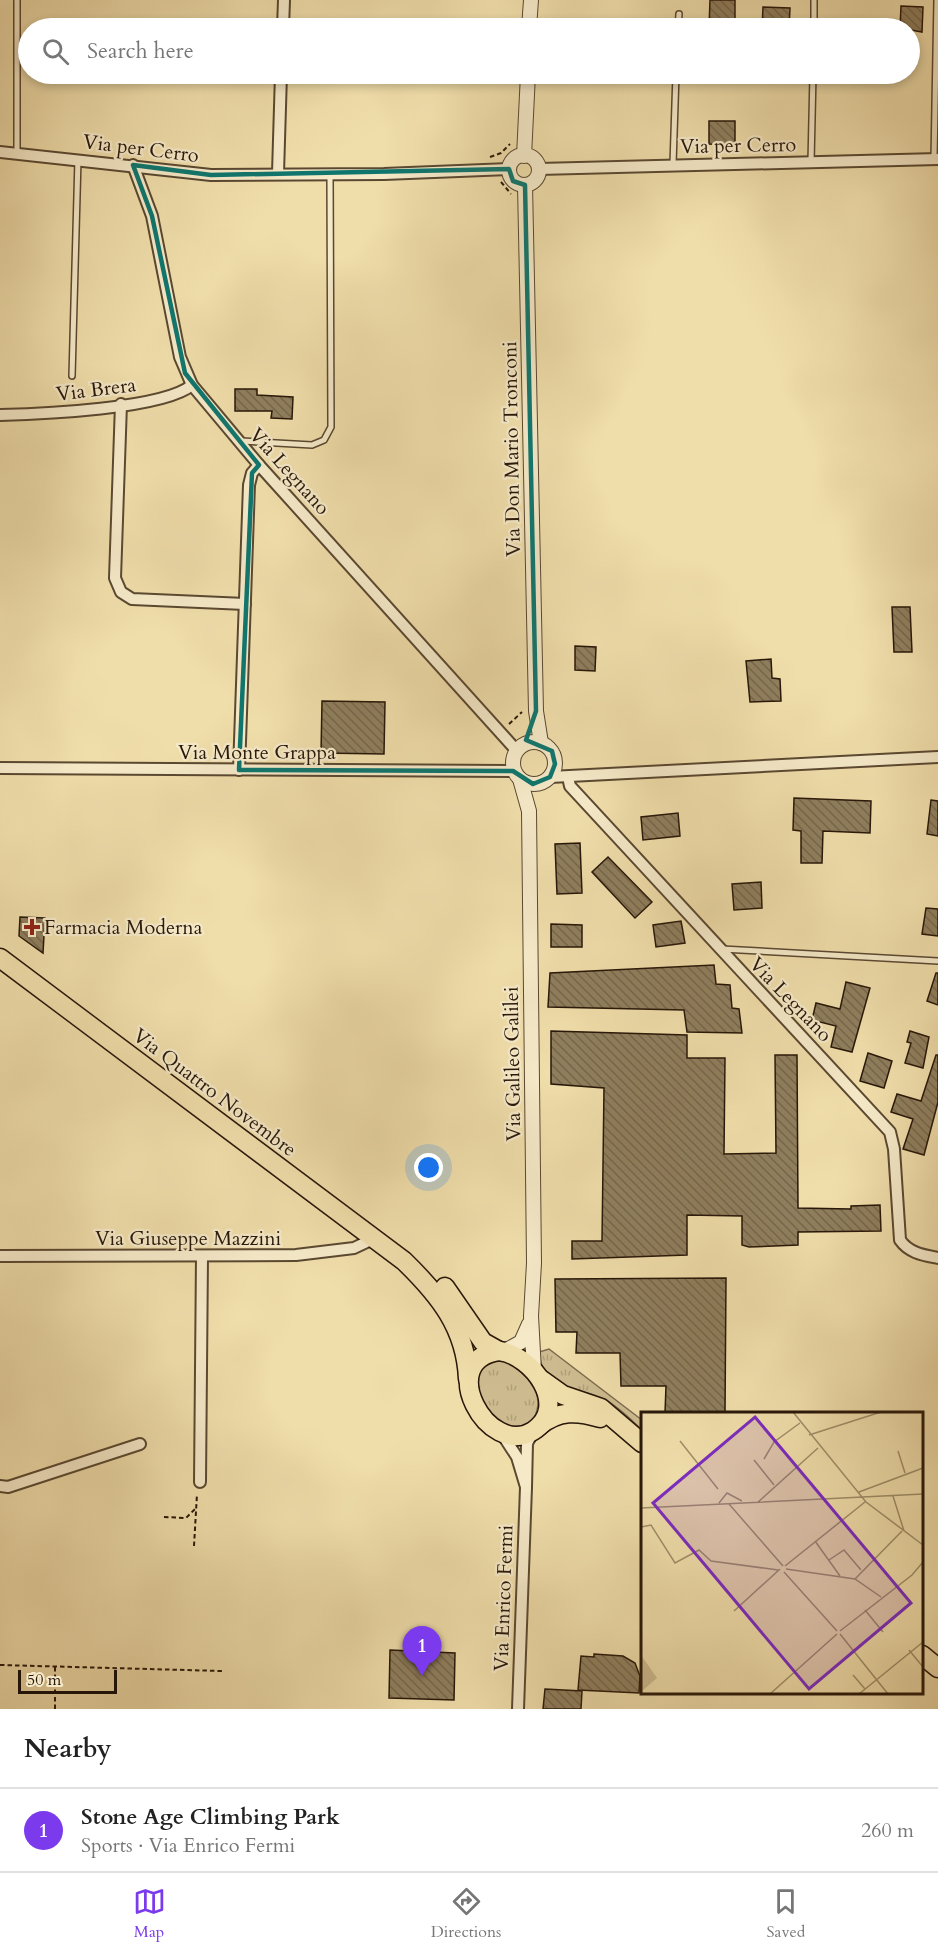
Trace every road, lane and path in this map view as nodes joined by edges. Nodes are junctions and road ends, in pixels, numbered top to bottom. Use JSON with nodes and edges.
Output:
{"nodes":[{"id":1,"x":17,"y":0,"type":"edge"},
{"id":2,"x":284,"y":0,"type":"edge"},
{"id":3,"x":531,"y":0,"type":"edge"},
{"id":4,"x":814,"y":0,"type":"edge"},
{"id":5,"x":937,"y":0,"type":"edge"},
{"id":6,"x":679,"y":14,"type":"dead end"},
{"id":7,"x":283,"y":18,"type":"edge"},
{"id":8,"x":530,"y":18,"type":"edge"},
{"id":9,"x":679,"y":18,"type":"edge"},
{"id":10,"x":814,"y":18,"type":"edge"},
{"id":11,"x":281,"y":84,"type":"edge"},
{"id":12,"x":528,"y":84,"type":"edge"},
{"id":13,"x":676,"y":84,"type":"edge"},
{"id":14,"x":813,"y":84,"type":"edge"},
{"id":15,"x":0,"y":152,"type":"edge"},
{"id":16,"x":17,"y":153,"type":"junction"},
{"id":17,"x":524,"y":156,"type":"junction"},
{"id":18,"x":78,"y":159,"type":"junction"},
{"id":19,"x":936,"y":159,"type":"edge"},
{"id":20,"x":810,"y":162,"type":"junction"},
{"id":21,"x":133,"y":165,"type":"junction"},
{"id":22,"x":673,"y":165,"type":"junction"},
{"id":23,"x":509,"y":169,"type":"junction"},
{"id":24,"x":539,"y":170,"type":"junction"},
{"id":25,"x":278,"y":173,"type":"junction"},
{"id":26,"x":330,"y":173,"type":"junction"},
{"id":27,"x":525,"y":185,"type":"junction"},
{"id":28,"x":72,"y":376,"type":"dead end"},
{"id":29,"x":192,"y":385,"type":"junction"},
{"id":30,"x":120,"y":404,"type":"junction"},
{"id":31,"x":0,"y":415,"type":"edge"},
{"id":32,"x":238,"y":440,"type":"junction"},
{"id":33,"x":259,"y":465,"type":"junction"},
{"id":34,"x":245,"y":604,"type":"junction"},
{"id":35,"x":536,"y":711,"type":"junction"},
{"id":36,"x":541,"y":743,"type":"junction"},
{"id":37,"x":521,"y":748,"type":"junction"},
{"id":38,"x":938,"y":758,"type":"edge"},
{"id":39,"x":0,"y":768,"type":"edge"},
{"id":40,"x":239,"y":770,"type":"junction"},
{"id":41,"x":518,"y":775,"type":"junction"},
{"id":42,"x":568,"y":777,"type":"junction"},
{"id":43,"x":545,"y":780,"type":"junction"},
{"id":44,"x":529,"y":811,"type":"junction"},
{"id":45,"x":722,"y":949,"type":"junction"},
{"id":46,"x":0,"y":958,"type":"edge"},
{"id":47,"x":938,"y":961,"type":"edge"},
{"id":48,"x":373,"y":1239,"type":"junction"},
{"id":49,"x":0,"y":1256,"type":"edge"},
{"id":50,"x":202,"y":1256,"type":"junction"},
{"id":51,"x":938,"y":1258,"type":"edge"},
{"id":52,"x":404,"y":1261,"type":"junction"},
{"id":53,"x":531,"y":1316,"type":"junction"},
{"id":54,"x":501,"y":1351,"type":"junction"},
{"id":55,"x":534,"y":1371,"type":"junction"},
{"id":56,"x":468,"y":1379,"type":"junction"},
{"id":57,"x":538,"y":1427,"type":"junction"},
{"id":58,"x":500,"y":1431,"type":"junction"},
{"id":59,"x":639,"y":1440,"type":"edge"},
{"id":60,"x":140,"y":1444,"type":"dead end"},
{"id":61,"x":200,"y":1482,"type":"joint"},
{"id":62,"x":0,"y":1486,"type":"edge"},
{"id":63,"x":526,"y":1487,"type":"junction"},
{"id":64,"x":196,"y":1507,"type":"junction"},
{"id":65,"x":164,"y":1517,"type":"dead end"},
{"id":66,"x":194,"y":1545,"type":"dead end"},
{"id":67,"x":923,"y":1657,"type":"edge"},
{"id":68,"x":0,"y":1665,"type":"edge"},
{"id":69,"x":55,"y":1666,"type":"junction"},
{"id":70,"x":938,"y":1668,"type":"edge"},
{"id":71,"x":222,"y":1671,"type":"dead end"},
{"id":72,"x":55,"y":1709,"type":"edge"},
{"id":73,"x":518,"y":1709,"type":"edge"}],
"edges":[{"from":1,"to":16,"type":"lane"},
{"from":2,"to":7,"type":"street"},
{"from":3,"to":8,"type":"street"},
{"from":4,"to":10,"type":"lane"},
{"from":5,"to":19,"type":"lane"},
{"from":6,"to":9,"type":"lane"},
{"from":11,"to":25,"type":"street"},
{"from":12,"to":17,"type":"street"},
{"from":13,"to":22,"type":"lane"},
{"from":14,"to":20,"type":"lane"},
{"from":15,"to":16,"type":"street","name":"Via per Cerro"},
{"from":16,"to":18,"type":"street","name":"Via per Cerro"},
{"from":17,"to":23,"type":"street"},
{"from":17,"to":24,"type":"street"},
{"from":18,"to":21,"type":"street","name":"Via per Cerro"},
{"from":18,"to":28,"type":"lane"},
{"from":19,"to":20,"type":"street","name":"Via per Cerro"},
{"from":20,"to":22,"type":"street","name":"Via per Cerro"},
{"from":21,"to":25,"type":"street","name":"Via per Cerro"},
{"from":21,"to":29,"type":"street","name":"Via Legnano"},
{"from":22,"to":24,"type":"street","name":"Via per Cerro"},
{"from":23,"to":26,"type":"street","name":"Via per Cerro"},
{"from":23,"to":27,"type":"street"},
{"from":24,"to":27,"type":"street"},
{"from":25,"to":26,"type":"street","name":"Via per Cerro"},
{"from":26,"to":32,"type":"lane"},
{"from":27,"to":35,"type":"street","name":"Via Don Mario Tronconi"},
{"from":29,"to":30,"type":"street","name":"Via Brera"},
{"from":29,"to":32,"type":"street","name":"Via Legnano"},
{"from":30,"to":31,"type":"street","name":"Via Brera"},
{"from":30,"to":34,"type":"street"},
{"from":32,"to":33,"type":"street","name":"Via Legnano"},
{"from":33,"to":34,"type":"street"},
{"from":33,"to":37,"type":"street","name":"Via Legnano"},
{"from":34,"to":40,"type":"street"},
{"from":35,"to":36,"type":"street","name":"Via Don Mario Tronconi"},
{"from":35,"to":37,"type":"street","name":"Via Don Mario Tronconi"},
{"from":36,"to":37,"type":"street"},
{"from":36,"to":43,"type":"street"},
{"from":37,"to":41,"type":"street"},
{"from":38,"to":42,"type":"street"},
{"from":39,"to":40,"type":"street","name":"Via Monte Grappa"},
{"from":40,"to":41,"type":"street","name":"Via Monte Grappa"},
{"from":41,"to":43,"type":"street"},
{"from":41,"to":44,"type":"street","name":"Via Galileo Galilei"},
{"from":42,"to":43,"type":"street"},
{"from":42,"to":45,"type":"street","name":"Via Legnano"},
{"from":43,"to":44,"type":"street","name":"Via Galileo Galilei"},
{"from":44,"to":53,"type":"street","name":"Via Galileo Galilei"},
{"from":45,"to":47,"type":"lane"},
{"from":45,"to":51,"type":"street","name":"Via Legnano"},
{"from":46,"to":48,"type":"main road","name":"Via Quattro Novembre"},
{"from":48,"to":50,"type":"street","name":"Via Giuseppe Mazzini"},
{"from":48,"to":52,"type":"main road","name":"Via Quattro Novembre"},
{"from":49,"to":50,"type":"street","name":"Via Giuseppe Mazzini"},
{"from":50,"to":61,"type":"street"},
{"from":52,"to":54,"type":"main road","name":"Via Quattro Novembre"},
{"from":52,"to":56,"type":"main road","name":"Via Quattro Novembre"},
{"from":53,"to":54,"type":"street","name":"Via Galileo Galilei"},
{"from":53,"to":55,"type":"street","name":"Via Galileo Galilei"},
{"from":54,"to":55,"type":"main road"},
{"from":54,"to":56,"type":"main road"},
{"from":55,"to":57,"type":"main road"},
{"from":55,"to":59,"type":"main road"},
{"from":56,"to":58,"type":"main road"},
{"from":57,"to":58,"type":"main road"},
{"from":57,"to":59,"type":"main road"},
{"from":57,"to":63,"type":"street","name":"Via Enrico Fermi"},
{"from":58,"to":63,"type":"street","name":"Via Enrico Fermi"},
{"from":60,"to":62,"type":"street"},
{"from":61,"to":64,"type":"path"},
{"from":63,"to":73,"type":"street","name":"Via Enrico Fermi"},
{"from":64,"to":65,"type":"path"},
{"from":64,"to":66,"type":"path"},
{"from":67,"to":70,"type":"main road"},
{"from":68,"to":69,"type":"path"},
{"from":69,"to":71,"type":"path"},
{"from":69,"to":72,"type":"path"}]}
